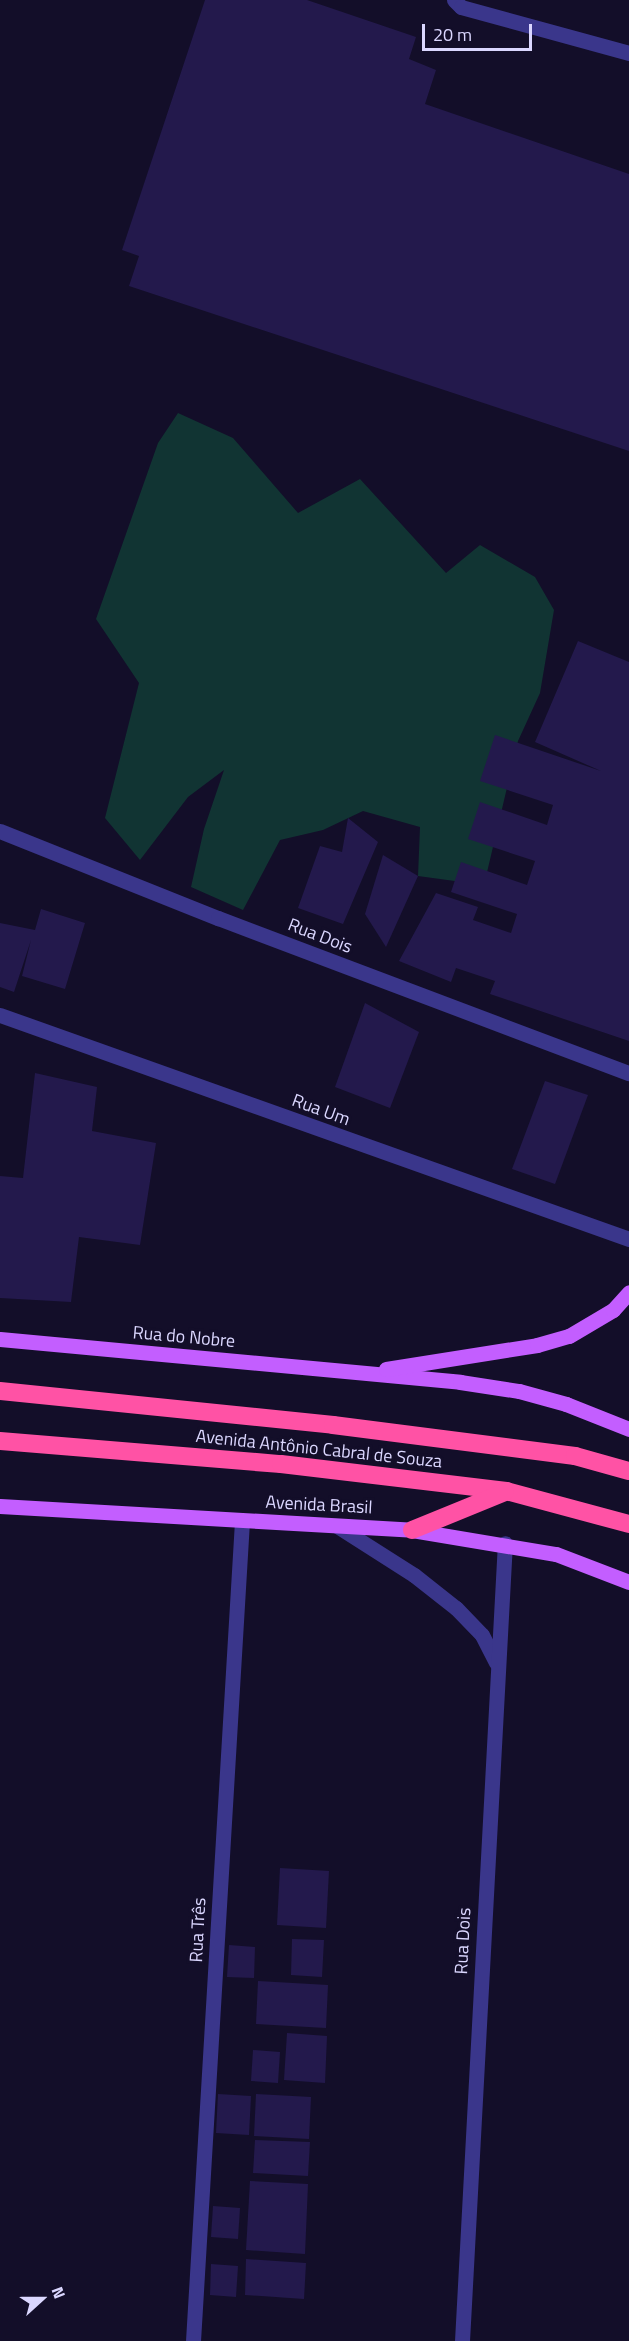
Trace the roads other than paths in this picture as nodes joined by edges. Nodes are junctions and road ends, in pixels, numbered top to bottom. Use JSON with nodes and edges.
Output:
{"nodes":[{"id":1,"x":454,"y":0,"type":"edge"},
{"id":2,"x":629,"y":53,"type":"edge"},
{"id":3,"x":0,"y":831,"type":"edge"},
{"id":4,"x":0,"y":1015,"type":"edge"},
{"id":5,"x":629,"y":1073,"type":"edge"},
{"id":6,"x":629,"y":1239,"type":"edge"},
{"id":7,"x":629,"y":1292,"type":"edge"},
{"id":8,"x":0,"y":1339,"type":"edge"},
{"id":9,"x":364,"y":1373,"type":"junction"},
{"id":10,"x":0,"y":1391,"type":"edge"},
{"id":11,"x":629,"y":1429,"type":"edge"},
{"id":12,"x":0,"y":1442,"type":"edge"},
{"id":13,"x":629,"y":1471,"type":"edge"},
{"id":14,"x":506,"y":1491,"type":"junction"},
{"id":15,"x":0,"y":1506,"type":"edge"},
{"id":16,"x":242,"y":1521,"type":"junction"},
{"id":17,"x":629,"y":1524,"type":"edge"},
{"id":18,"x":338,"y":1526,"type":"junction"},
{"id":19,"x":412,"y":1530,"type":"junction"},
{"id":20,"x":505,"y":1543,"type":"junction"},
{"id":21,"x":629,"y":1582,"type":"edge"},
{"id":22,"x":496,"y":1665,"type":"junction"},
{"id":23,"x":193,"y":2341,"type":"edge"},
{"id":24,"x":462,"y":2341,"type":"edge"}],
"edges":[{"from":1,"to":2,"type":"street"},
{"from":3,"to":5,"type":"street","name":"Rua Dois"},
{"from":4,"to":6,"type":"street","name":"Rua Um"},
{"from":7,"to":9,"type":"main road","name":"Rua do Nobre"},
{"from":8,"to":9,"type":"main road","name":"Rua do Nobre"},
{"from":9,"to":11,"type":"main road","name":"Rua do Nobre"},
{"from":10,"to":13,"type":"highway","name":"Avenida Antônio Cabral de Souza"},
{"from":12,"to":14,"type":"highway","name":"Avenida Antônio Cabral de Souza"},
{"from":14,"to":17,"type":"highway","name":"Avenida Antônio Cabral de Souza"},
{"from":14,"to":19,"type":"highway"},
{"from":15,"to":16,"type":"main road","name":"Avenida Brasil"},
{"from":16,"to":18,"type":"main road","name":"Avenida Brasil"},
{"from":16,"to":23,"type":"street","name":"Rua Três"},
{"from":18,"to":19,"type":"main road","name":"Avenida Brasil"},
{"from":18,"to":22,"type":"street"},
{"from":19,"to":20,"type":"main road","name":"Avenida Brasil"},
{"from":20,"to":21,"type":"main road","name":"Avenida Brasil"},
{"from":20,"to":22,"type":"street","name":"Rua Dois"},
{"from":22,"to":24,"type":"street","name":"Rua Dois"}]}
